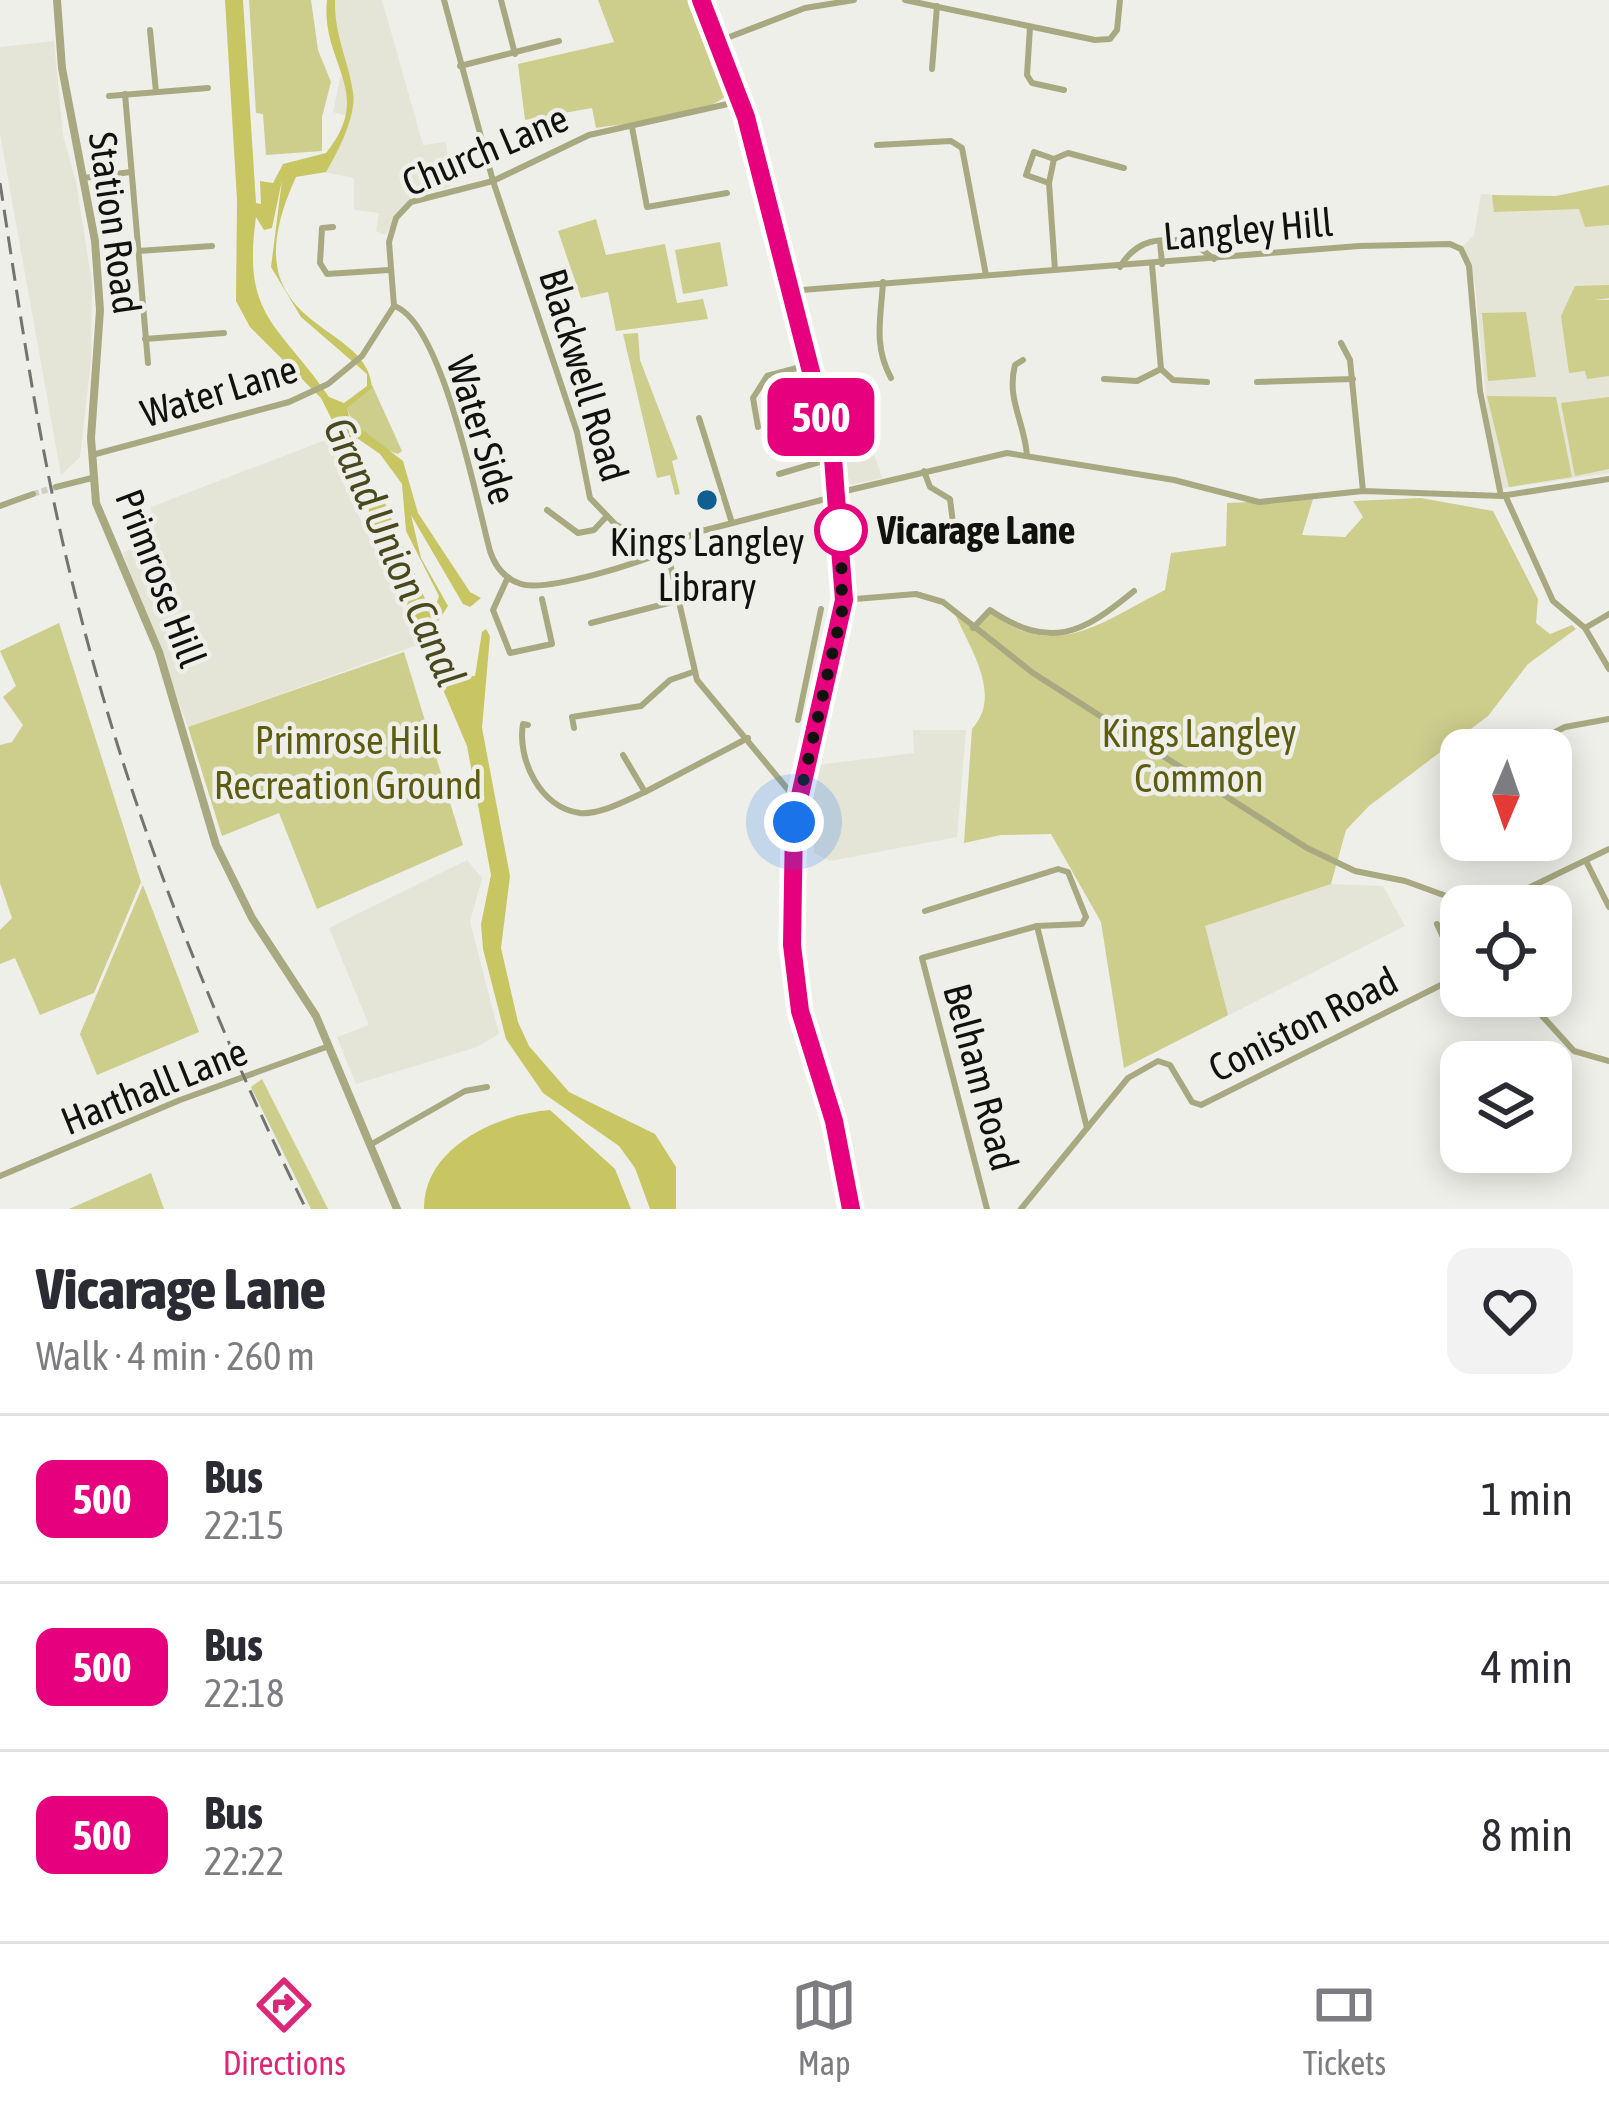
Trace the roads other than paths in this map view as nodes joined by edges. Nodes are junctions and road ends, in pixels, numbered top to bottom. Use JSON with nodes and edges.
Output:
{"nodes":[{"id":1,"x":57,"y":0,"type":"edge"},
{"id":2,"x":444,"y":0,"type":"edge"},
{"id":3,"x":501,"y":0,"type":"edge"},
{"id":4,"x":701,"y":0,"type":"edge"},
{"id":5,"x":854,"y":0,"type":"edge"},
{"id":6,"x":905,"y":0,"type":"edge"},
{"id":7,"x":961,"y":0,"type":"edge"},
{"id":8,"x":1120,"y":0,"type":"edge"},
{"id":9,"x":938,"y":7,"type":"junction"},
{"id":10,"x":960,"y":11,"type":"junction"},
{"id":11,"x":1030,"y":27,"type":"junction"},
{"id":12,"x":150,"y":30,"type":"dead end"},
{"id":13,"x":559,"y":41,"type":"dead end"},
{"id":14,"x":719,"y":41,"type":"junction"},
{"id":15,"x":515,"y":54,"type":"junction"},
{"id":16,"x":460,"y":66,"type":"junction"},
{"id":17,"x":932,"y":69,"type":"dead end"},
{"id":18,"x":208,"y":88,"type":"dead end"},
{"id":19,"x":1064,"y":90,"type":"dead end"},
{"id":20,"x":156,"y":92,"type":"junction"},
{"id":21,"x":125,"y":94,"type":"junction"},
{"id":22,"x":109,"y":96,"type":"dead end"},
{"id":23,"x":741,"y":101,"type":"junction"},
{"id":24,"x":632,"y":127,"type":"junction"},
{"id":25,"x":877,"y":146,"type":"dead end"},
{"id":26,"x":1054,"y":159,"type":"junction"},
{"id":27,"x":1124,"y":167,"type":"dead end"},
{"id":28,"x":131,"y":172,"type":"junction"},
{"id":29,"x":83,"y":178,"type":"junction"},
{"id":30,"x":493,"y":181,"type":"junction"},
{"id":31,"x":1049,"y":184,"type":"junction"},
{"id":32,"x":727,"y":193,"type":"dead end"},
{"id":33,"x":333,"y":227,"type":"dead end"},
{"id":34,"x":1160,"y":241,"type":"junction"},
{"id":35,"x":212,"y":245,"type":"dead end"},
{"id":36,"x":138,"y":251,"type":"junction"},
{"id":37,"x":1214,"y":259,"type":"junction"},
{"id":38,"x":1162,"y":264,"type":"junction"},
{"id":39,"x":1152,"y":265,"type":"junction"},
{"id":40,"x":1120,"y":266,"type":"junction"},
{"id":41,"x":389,"y":270,"type":"junction"},
{"id":42,"x":1055,"y":270,"type":"junction"},
{"id":43,"x":986,"y":275,"type":"junction"},
{"id":44,"x":883,"y":282,"type":"junction"},
{"id":45,"x":788,"y":291,"type":"junction"},
{"id":46,"x":394,"y":306,"type":"junction"},
{"id":47,"x":224,"y":333,"type":"dead end"},
{"id":48,"x":146,"y":339,"type":"junction"},
{"id":49,"x":1341,"y":344,"type":"dead end"},
{"id":50,"x":1023,"y":360,"type":"dead end"},
{"id":51,"x":148,"y":363,"type":"dead end"},
{"id":52,"x":808,"y":365,"type":"junction"},
{"id":53,"x":1161,"y":369,"type":"junction"},
{"id":54,"x":891,"y":378,"type":"dead end"},
{"id":55,"x":1104,"y":379,"type":"dead end"},
{"id":56,"x":1353,"y":379,"type":"junction"},
{"id":57,"x":1207,"y":382,"type":"dead end"},
{"id":58,"x":1257,"y":382,"type":"dead end"},
{"id":59,"x":700,"y":418,"type":"dead end"},
{"id":60,"x":758,"y":427,"type":"dead end"},
{"id":61,"x":92,"y":455,"type":"junction"},
{"id":62,"x":1027,"y":456,"type":"junction"},
{"id":63,"x":833,"y":458,"type":"junction"},
{"id":64,"x":924,"y":471,"type":"junction"},
{"id":65,"x":779,"y":474,"type":"dead end"},
{"id":66,"x":92,"y":478,"type":"junction"},
{"id":67,"x":1609,"y":479,"type":"edge"},
{"id":68,"x":56,"y":487,"type":"tunnel mouth"},
{"id":69,"x":1363,"y":491,"type":"junction"},
{"id":70,"x":33,"y":494,"type":"tunnel mouth"},
{"id":71,"x":837,"y":495,"type":"junction"},
{"id":72,"x":1503,"y":495,"type":"junction"},
{"id":73,"x":0,"y":506,"type":"edge"},
{"id":74,"x":548,"y":510,"type":"dead end"},
{"id":75,"x":607,"y":516,"type":"junction"},
{"id":76,"x":732,"y":523,"type":"junction"},
{"id":77,"x":953,"y":523,"type":"dead end"},
{"id":78,"x":667,"y":550,"type":"junction"},
{"id":79,"x":508,"y":578,"type":"junction"},
{"id":80,"x":1134,"y":591,"type":"dead end"},
{"id":81,"x":542,"y":599,"type":"dead end"},
{"id":82,"x":681,"y":599,"type":"junction"},
{"id":83,"x":844,"y":600,"type":"junction"},
{"id":84,"x":821,"y":608,"type":"dead end"},
{"id":85,"x":1609,"y":614,"type":"edge"},
{"id":86,"x":591,"y":623,"type":"dead end"},
{"id":87,"x":973,"y":628,"type":"junction"},
{"id":88,"x":1585,"y":628,"type":"junction"},
{"id":89,"x":811,"y":668,"type":"junction"},
{"id":90,"x":1609,"y":669,"type":"edge"},
{"id":91,"x":693,"y":672,"type":"junction"},
{"id":92,"x":827,"y":673,"type":"junction"},
{"id":93,"x":570,"y":706,"type":"dead end"},
{"id":94,"x":572,"y":717,"type":"junction"},
{"id":95,"x":1609,"y":719,"type":"edge"},
{"id":96,"x":798,"y":720,"type":"dead end"},
{"id":97,"x":523,"y":724,"type":"dead end"},
{"id":98,"x":574,"y":728,"type":"dead end"},
{"id":99,"x":1563,"y":729,"type":"edge"},
{"id":100,"x":748,"y":738,"type":"junction"},
{"id":101,"x":623,"y":755,"type":"dead end"},
{"id":102,"x":645,"y":792,"type":"junction"},
{"id":103,"x":800,"y":794,"type":"junction"},
{"id":104,"x":1609,"y":849,"type":"edge"},
{"id":105,"x":1586,"y":861,"type":"junction"},
{"id":106,"x":1535,"y":885,"type":"edge"},
{"id":107,"x":1440,"y":896,"type":"edge"},
{"id":108,"x":1609,"y":907,"type":"edge"},
{"id":109,"x":925,"y":910,"type":"dead end"},
{"id":110,"x":1437,"y":924,"type":"dead end"},
{"id":111,"x":1037,"y":926,"type":"junction"},
{"id":112,"x":1440,"y":930,"type":"edge"},
{"id":113,"x":1440,"y":986,"type":"edge"},
{"id":114,"x":1543,"y":1017,"type":"edge"},
{"id":115,"x":328,"y":1046,"type":"junction"},
{"id":116,"x":1609,"y":1061,"type":"edge"},
{"id":117,"x":487,"y":1087,"type":"dead end"},
{"id":118,"x":1087,"y":1128,"type":"junction"},
{"id":119,"x":370,"y":1145,"type":"junction"},
{"id":120,"x":0,"y":1176,"type":"edge"},
{"id":121,"x":397,"y":1209,"type":"edge"},
{"id":122,"x":851,"y":1209,"type":"edge"},
{"id":123,"x":988,"y":1209,"type":"edge"},
{"id":124,"x":1022,"y":1209,"type":"edge"}],
"edges":[{"from":1,"to":29,"type":"street","name":"Station Road"},
{"from":2,"to":16,"type":"street","name":"Blackwell Road"},
{"from":3,"to":15,"type":"street"},
{"from":4,"to":14,"type":"main road"},
{"from":5,"to":14,"type":"street"},
{"from":6,"to":9,"type":"street"},
{"from":7,"to":10,"type":"street"},
{"from":8,"to":11,"type":"street"},
{"from":9,"to":10,"type":"street"},
{"from":9,"to":17,"type":"street"},
{"from":10,"to":11,"type":"street"},
{"from":11,"to":19,"type":"street"},
{"from":12,"to":20,"type":"street"},
{"from":13,"to":15,"type":"street"},
{"from":14,"to":23,"type":"main road"},
{"from":15,"to":16,"type":"street"},
{"from":16,"to":30,"type":"street","name":"Blackwell Road"},
{"from":18,"to":20,"type":"street"},
{"from":20,"to":21,"type":"street"},
{"from":21,"to":22,"type":"street"},
{"from":21,"to":28,"type":"street"},
{"from":23,"to":24,"type":"street","name":"Church Lane"},
{"from":23,"to":45,"type":"main road"},
{"from":24,"to":30,"type":"street","name":"Church Lane"},
{"from":24,"to":32,"type":"street"},
{"from":25,"to":43,"type":"street"},
{"from":26,"to":27,"type":"street"},
{"from":26,"to":31,"type":"street"},
{"from":26,"to":31,"type":"street"},
{"from":28,"to":29,"type":"street"},
{"from":28,"to":36,"type":"street"},
{"from":29,"to":61,"type":"street","name":"Station Road"},
{"from":30,"to":41,"type":"street","name":"Church Lane"},
{"from":30,"to":75,"type":"street","name":"Blackwell Road"},
{"from":31,"to":42,"type":"street"},
{"from":33,"to":41,"type":"street"},
{"from":34,"to":37,"type":"street"},
{"from":34,"to":38,"type":"street"},
{"from":34,"to":40,"type":"street"},
{"from":35,"to":36,"type":"street"},
{"from":36,"to":48,"type":"street"},
{"from":37,"to":38,"type":"street","name":"Langley Hill"},
{"from":37,"to":72,"type":"street","name":"Langley Hill"},
{"from":38,"to":39,"type":"street","name":"Langley Hill"},
{"from":39,"to":40,"type":"street","name":"Langley Hill"},
{"from":39,"to":53,"type":"street"},
{"from":40,"to":42,"type":"street","name":"Langley Hill"},
{"from":41,"to":46,"type":"street","name":"Church Lane"},
{"from":42,"to":43,"type":"street","name":"Langley Hill"},
{"from":43,"to":44,"type":"street","name":"Langley Hill"},
{"from":44,"to":45,"type":"street","name":"Langley Hill"},
{"from":44,"to":54,"type":"street"},
{"from":45,"to":52,"type":"main road"},
{"from":46,"to":61,"type":"street","name":"Water Lane"},
{"from":46,"to":79,"type":"street","name":"Water Side"},
{"from":47,"to":48,"type":"street"},
{"from":48,"to":51,"type":"street"},
{"from":49,"to":56,"type":"street"},
{"from":50,"to":62,"type":"street"},
{"from":52,"to":60,"type":"street"},
{"from":52,"to":63,"type":"main road"},
{"from":53,"to":55,"type":"street"},
{"from":53,"to":57,"type":"street"},
{"from":56,"to":58,"type":"street"},
{"from":56,"to":69,"type":"street"},
{"from":59,"to":76,"type":"street"},
{"from":61,"to":66,"type":"street","name":"Primrose Hill"},
{"from":62,"to":64,"type":"street"},
{"from":62,"to":69,"type":"street"},
{"from":63,"to":65,"type":"street"},
{"from":63,"to":71,"type":"main road"},
{"from":64,"to":71,"type":"street"},
{"from":64,"to":77,"type":"street"},
{"from":66,"to":68,"type":"street"},
{"from":66,"to":115,"type":"street","name":"Primrose Hill"},
{"from":67,"to":72,"type":"street"},
{"from":69,"to":72,"type":"street"},
{"from":70,"to":73,"type":"street"},
{"from":71,"to":76,"type":"street"},
{"from":71,"to":83,"type":"main road"},
{"from":72,"to":88,"type":"street"},
{"from":74,"to":75,"type":"street"},
{"from":75,"to":78,"type":"street","name":"Blackwell Road"},
{"from":76,"to":78,"type":"street"},
{"from":78,"to":79,"type":"street"},
{"from":78,"to":82,"type":"street"},
{"from":79,"to":81,"type":"street"},
{"from":80,"to":87,"type":"street"},
{"from":82,"to":86,"type":"street"},
{"from":82,"to":91,"type":"street"},
{"from":83,"to":87,"type":"street"},
{"from":83,"to":92,"type":"main road"},
{"from":84,"to":89,"type":"street"},
{"from":85,"to":88,"type":"street"},
{"from":87,"to":107,"type":"street"},
{"from":88,"to":90,"type":"street"},
{"from":89,"to":92,"type":"street"},
{"from":89,"to":96,"type":"street"},
{"from":91,"to":94,"type":"street"},
{"from":91,"to":100,"type":"street"},
{"from":92,"to":103,"type":"main road"},
{"from":93,"to":94,"type":"street"},
{"from":94,"to":98,"type":"street"},
{"from":95,"to":99,"type":"street"},
{"from":97,"to":102,"type":"street"},
{"from":100,"to":102,"type":"street"},
{"from":100,"to":103,"type":"street"},
{"from":101,"to":102,"type":"street"},
{"from":103,"to":122,"type":"main road"},
{"from":104,"to":105,"type":"street"},
{"from":105,"to":106,"type":"street"},
{"from":105,"to":108,"type":"street"},
{"from":109,"to":111,"type":"street"},
{"from":110,"to":112,"type":"street"},
{"from":111,"to":118,"type":"street"},
{"from":111,"to":123,"type":"street","name":"Belham Road"},
{"from":113,"to":118,"type":"street","name":"Coniston Road"},
{"from":114,"to":116,"type":"street"},
{"from":115,"to":119,"type":"street","name":"Primrose Hill"},
{"from":115,"to":120,"type":"street","name":"Harthall Lane"},
{"from":117,"to":119,"type":"street"},
{"from":118,"to":124,"type":"street","name":"Coniston Road"},
{"from":119,"to":121,"type":"street","name":"Primrose Hill"}]}
